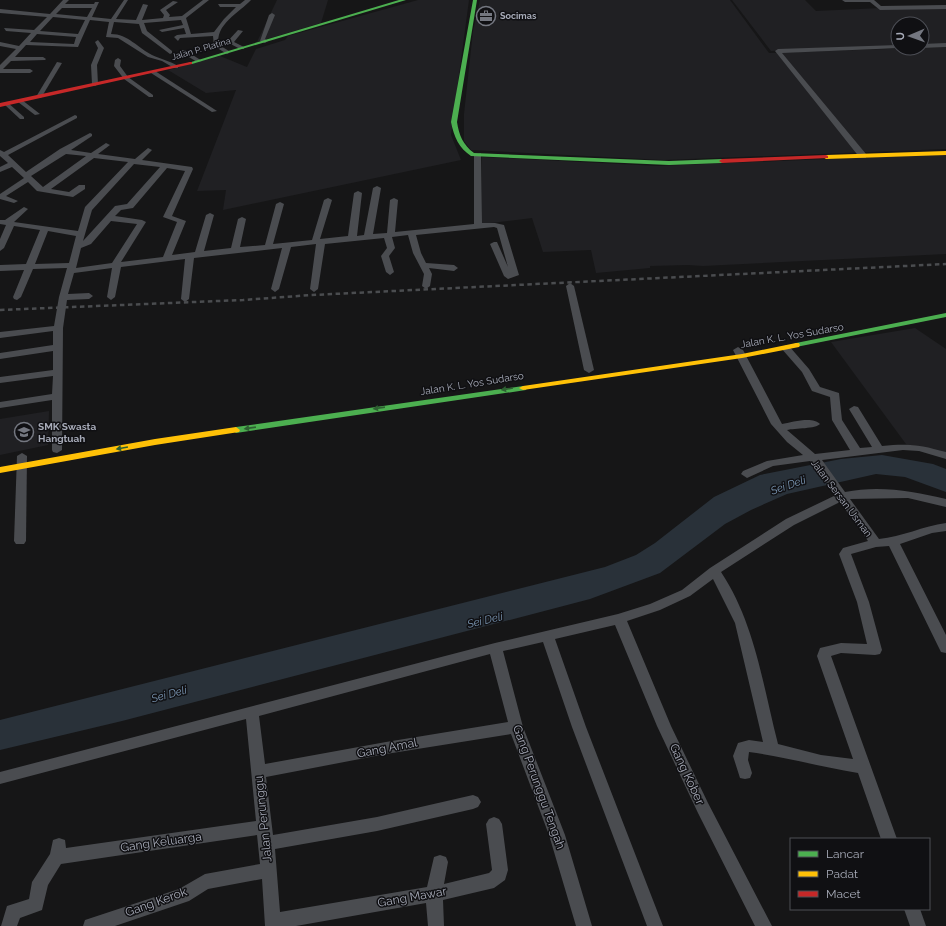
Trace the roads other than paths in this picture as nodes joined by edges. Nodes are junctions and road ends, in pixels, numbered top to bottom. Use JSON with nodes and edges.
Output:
{"nodes":[{"id":1,"x":67,"y":0,"type":"edge"},
{"id":2,"x":81,"y":0,"type":"edge"},
{"id":3,"x":125,"y":0,"type":"edge"},
{"id":4,"x":206,"y":0,"type":"edge"},
{"id":5,"x":248,"y":0,"type":"edge"},
{"id":6,"x":404,"y":0,"type":"edge"},
{"id":7,"x":475,"y":0,"type":"edge"},
{"id":8,"x":845,"y":0,"type":"edge"},
{"id":9,"x":175,"y":2,"type":"dead end"},
{"id":10,"x":872,"y":2,"type":"edge"},
{"id":11,"x":145,"y":5,"type":"dead end"},
{"id":12,"x":220,"y":5,"type":"dead end"},
{"id":13,"x":856,"y":5,"type":"dead end"},
{"id":14,"x":61,"y":6,"type":"junction"},
{"id":15,"x":242,"y":6,"type":"junction"},
{"id":16,"x":946,"y":7,"type":"edge"},
{"id":17,"x":0,"y":11,"type":"edge"},
{"id":18,"x":8,"y":12,"type":"junction"},
{"id":19,"x":52,"y":15,"type":"junction"},
{"id":20,"x":272,"y":15,"type":"dead end"},
{"id":21,"x":0,"y":17,"type":"edge"},
{"id":22,"x":89,"y":18,"type":"junction"},
{"id":23,"x":183,"y":18,"type":"junction"},
{"id":24,"x":113,"y":20,"type":"junction"},
{"id":25,"x":165,"y":20,"type":"junction"},
{"id":26,"x":140,"y":22,"type":"junction"},
{"id":27,"x":186,"y":26,"type":"junction"},
{"id":28,"x":6,"y":29,"type":"dead end"},
{"id":29,"x":162,"y":30,"type":"dead end"},
{"id":30,"x":240,"y":31,"type":"dead end"},
{"id":31,"x":35,"y":33,"type":"junction"},
{"id":32,"x":216,"y":34,"type":"junction"},
{"id":33,"x":189,"y":35,"type":"junction"},
{"id":34,"x":80,"y":36,"type":"junction"},
{"id":35,"x":108,"y":39,"type":"junction"},
{"id":36,"x":178,"y":39,"type":"dead end"},
{"id":37,"x":265,"y":41,"type":"junction"},
{"id":38,"x":0,"y":44,"type":"edge"},
{"id":39,"x":946,"y":45,"type":"edge"},
{"id":40,"x":930,"y":46,"type":"edge"},
{"id":41,"x":21,"y":47,"type":"junction"},
{"id":42,"x":890,"y":47,"type":"edge"},
{"id":43,"x":0,"y":48,"type":"edge"},
{"id":44,"x":242,"y":48,"type":"junction"},
{"id":45,"x":183,"y":51,"type":"dead end"},
{"id":46,"x":170,"y":52,"type":"dead end"},
{"id":47,"x":227,"y":52,"type":"junction"},
{"id":48,"x":0,"y":58,"type":"edge"},
{"id":49,"x":9,"y":59,"type":"junction"},
{"id":50,"x":43,"y":59,"type":"dead end"},
{"id":51,"x":118,"y":60,"type":"dead end"},
{"id":52,"x":199,"y":61,"type":"junction"},
{"id":53,"x":59,"y":63,"type":"dead end"},
{"id":54,"x":176,"y":67,"type":"junction"},
{"id":55,"x":0,"y":68,"type":"edge"},
{"id":56,"x":30,"y":71,"type":"dead end"},
{"id":57,"x":153,"y":72,"type":"junction"},
{"id":58,"x":126,"y":78,"type":"junction"},
{"id":59,"x":95,"y":84,"type":"junction"},
{"id":60,"x":151,"y":96,"type":"dead end"},
{"id":61,"x":39,"y":97,"type":"junction"},
{"id":62,"x":20,"y":101,"type":"junction"},
{"id":63,"x":4,"y":105,"type":"edge"},
{"id":64,"x":214,"y":111,"type":"dead end"},
{"id":65,"x":37,"y":114,"type":"dead end"},
{"id":66,"x":75,"y":117,"type":"dead end"},
{"id":67,"x":22,"y":118,"type":"dead end"},
{"id":68,"x":90,"y":135,"type":"dead end"},
{"id":69,"x":106,"y":145,"type":"dead end"},
{"id":70,"x":148,"y":150,"type":"dead end"},
{"id":71,"x":63,"y":151,"type":"junction"},
{"id":72,"x":946,"y":153,"type":"edge"},
{"id":73,"x":478,"y":155,"type":"junction"},
{"id":74,"x":2,"y":156,"type":"edge"},
{"id":75,"x":91,"y":156,"type":"junction"},
{"id":76,"x":863,"y":156,"type":"junction"},
{"id":77,"x":134,"y":162,"type":"junction"},
{"id":78,"x":13,"y":163,"type":"junction"},
{"id":79,"x":165,"y":166,"type":"junction"},
{"id":80,"x":0,"y":170,"type":"edge"},
{"id":81,"x":27,"y":177,"type":"junction"},
{"id":82,"x":82,"y":187,"type":"dead end"},
{"id":83,"x":377,"y":188,"type":"dead end"},
{"id":84,"x":46,"y":189,"type":"junction"},
{"id":85,"x":358,"y":193,"type":"dead end"},
{"id":86,"x":328,"y":200,"type":"dead end"},
{"id":87,"x":394,"y":200,"type":"dead end"},
{"id":88,"x":14,"y":201,"type":"dead end"},
{"id":89,"x":280,"y":204,"type":"dead end"},
{"id":90,"x":24,"y":209,"type":"dead end"},
{"id":91,"x":210,"y":215,"type":"dead end"},
{"id":92,"x":110,"y":218,"type":"junction"},
{"id":93,"x":242,"y":219,"type":"dead end"},
{"id":94,"x":6,"y":222,"type":"edge"},
{"id":95,"x":478,"y":226,"type":"junction"},
{"id":96,"x":44,"y":228,"type":"junction"},
{"id":97,"x":81,"y":234,"type":"junction"},
{"id":98,"x":412,"y":234,"type":"junction"},
{"id":99,"x":390,"y":236,"type":"junction"},
{"id":100,"x":368,"y":237,"type":"junction"},
{"id":101,"x":352,"y":239,"type":"junction"},
{"id":102,"x":319,"y":242,"type":"junction"},
{"id":103,"x":494,"y":244,"type":"dead end"},
{"id":104,"x":287,"y":245,"type":"junction"},
{"id":105,"x":78,"y":246,"type":"junction"},
{"id":106,"x":268,"y":247,"type":"junction"},
{"id":107,"x":0,"y":248,"type":"edge"},
{"id":108,"x":235,"y":250,"type":"junction"},
{"id":109,"x":195,"y":256,"type":"junction"},
{"id":110,"x":166,"y":260,"type":"junction"},
{"id":111,"x":424,"y":265,"type":"junction"},
{"id":112,"x":116,"y":266,"type":"junction"},
{"id":113,"x":28,"y":267,"type":"junction"},
{"id":114,"x":0,"y":268,"type":"edge"},
{"id":115,"x":70,"y":268,"type":"junction"},
{"id":116,"x":454,"y":268,"type":"dead end"},
{"id":117,"x":390,"y":272,"type":"dead end"},
{"id":118,"x":426,"y":286,"type":"dead end"},
{"id":119,"x":570,"y":286,"type":"dead end"},
{"id":120,"x":275,"y":288,"type":"dead end"},
{"id":121,"x":314,"y":289,"type":"dead end"},
{"id":122,"x":89,"y":296,"type":"dead end"},
{"id":123,"x":17,"y":297,"type":"dead end"},
{"id":124,"x":63,"y":297,"type":"junction"},
{"id":125,"x":111,"y":297,"type":"dead end"},
{"id":126,"x":185,"y":299,"type":"dead end"},
{"id":127,"x":946,"y":310,"type":"edge"},
{"id":128,"x":946,"y":315,"type":"edge"},
{"id":129,"x":58,"y":328,"type":"junction"},
{"id":130,"x":0,"y":335,"type":"edge"},
{"id":131,"x":59,"y":347,"type":"junction"},
{"id":132,"x":786,"y":348,"type":"junction"},
{"id":133,"x":740,"y":353,"type":"junction"},
{"id":134,"x":0,"y":356,"type":"edge"},
{"id":135,"x":589,"y":370,"type":"junction"},
{"id":136,"x":58,"y":372,"type":"junction"},
{"id":137,"x":0,"y":380,"type":"edge"},
{"id":138,"x":57,"y":396,"type":"junction"},
{"id":139,"x":0,"y":405,"type":"edge"},
{"id":140,"x":854,"y":409,"type":"dead end"},
{"id":141,"x":815,"y":424,"type":"dead end"},
{"id":142,"x":780,"y":428,"type":"junction"},
{"id":143,"x":86,"y":445,"type":"dead end"},
{"id":144,"x":878,"y":449,"type":"junction"},
{"id":145,"x":57,"y":450,"type":"dead end"},
{"id":146,"x":857,"y":452,"type":"junction"},
{"id":147,"x":946,"y":456,"type":"edge"},
{"id":148,"x":24,"y":459,"type":"junction"},
{"id":149,"x":815,"y":459,"type":"junction"},
{"id":150,"x":0,"y":460,"type":"edge"},
{"id":151,"x":0,"y":470,"type":"edge"},
{"id":152,"x":747,"y":474,"type":"dead end"},
{"id":153,"x":839,"y":493,"type":"junction"},
{"id":154,"x":946,"y":503,"type":"edge"},
{"id":155,"x":946,"y":527,"type":"edge"},
{"id":156,"x":20,"y":541,"type":"dead end"},
{"id":157,"x":893,"y":542,"type":"junction"},
{"id":158,"x":876,"y":543,"type":"junction"},
{"id":159,"x":714,"y":571,"type":"junction"},
{"id":160,"x":619,"y":619,"type":"junction"},
{"id":161,"x":548,"y":637,"type":"junction"},
{"id":162,"x":495,"y":648,"type":"junction"},
{"id":163,"x":946,"y":648,"type":"edge"},
{"id":164,"x":252,"y":712,"type":"junction"},
{"id":165,"x":516,"y":727,"type":"junction"},
{"id":166,"x":772,"y":749,"type":"junction"},
{"id":167,"x":863,"y":767,"type":"junction"},
{"id":168,"x":258,"y":772,"type":"junction"},
{"id":169,"x":745,"y":773,"type":"dead end"},
{"id":170,"x":0,"y":778,"type":"edge"},
{"id":171,"x":473,"y":802,"type":"dead end"},
{"id":172,"x":494,"y":824,"type":"dead end"},
{"id":173,"x":264,"y":827,"type":"junction"},
{"id":174,"x":889,"y":838,"type":"edge"},
{"id":175,"x":266,"y":843,"type":"junction"},
{"id":176,"x":440,"y":862,"type":"dead end"},
{"id":177,"x":269,"y":870,"type":"junction"},
{"id":178,"x":434,"y":894,"type":"junction"},
{"id":179,"x":912,"y":910,"type":"edge"},
{"id":180,"x":272,"y":924,"type":"edge"},
{"id":181,"x":9,"y":926,"type":"edge"},
{"id":182,"x":91,"y":926,"type":"edge"},
{"id":183,"x":436,"y":926,"type":"edge"},
{"id":184,"x":584,"y":926,"type":"edge"},
{"id":185,"x":655,"y":926,"type":"edge"},
{"id":186,"x":764,"y":926,"type":"edge"},
{"id":187,"x":918,"y":926,"type":"edge"}],
"edges":[{"from":1,"to":2,"type":"street"},
{"from":1,"to":14,"type":"street"},
{"from":3,"to":24,"type":"street"},
{"from":4,"to":23,"type":"street"},
{"from":5,"to":15,"type":"street"},
{"from":6,"to":37,"type":"main road","name":"Jalan P. Platina"},
{"from":7,"to":73,"type":"main road"},
{"from":8,"to":10,"type":"street"},
{"from":9,"to":25,"type":"street"},
{"from":10,"to":13,"type":"street"},
{"from":10,"to":16,"type":"street"},
{"from":11,"to":26,"type":"street"},
{"from":12,"to":15,"type":"street"},
{"from":14,"to":19,"type":"street"},
{"from":14,"to":22,"type":"street"},
{"from":15,"to":32,"type":"street"},
{"from":17,"to":18,"type":"street"},
{"from":18,"to":19,"type":"street"},
{"from":18,"to":21,"type":"street"},
{"from":19,"to":22,"type":"street"},
{"from":19,"to":31,"type":"street"},
{"from":20,"to":37,"type":"street"},
{"from":22,"to":24,"type":"street"},
{"from":22,"to":34,"type":"street"},
{"from":23,"to":25,"type":"street"},
{"from":23,"to":27,"type":"street"},
{"from":24,"to":26,"type":"street"},
{"from":24,"to":35,"type":"street"},
{"from":25,"to":26,"type":"street"},
{"from":26,"to":46,"type":"street"},
{"from":27,"to":29,"type":"street"},
{"from":27,"to":33,"type":"street"},
{"from":28,"to":31,"type":"street"},
{"from":30,"to":44,"type":"street"},
{"from":31,"to":34,"type":"street"},
{"from":31,"to":41,"type":"street"},
{"from":32,"to":33,"type":"street"},
{"from":32,"to":47,"type":"street"},
{"from":33,"to":36,"type":"street"},
{"from":34,"to":41,"type":"street"},
{"from":35,"to":54,"type":"street"},
{"from":35,"to":59,"type":"street"},
{"from":37,"to":44,"type":"main road","name":"Jalan P. Platina"},
{"from":38,"to":41,"type":"street"},
{"from":39,"to":40,"type":"street"},
{"from":41,"to":43,"type":"street"},
{"from":41,"to":49,"type":"street"},
{"from":42,"to":76,"type":"street"},
{"from":44,"to":47,"type":"main road","name":"Jalan P. Platina"},
{"from":45,"to":52,"type":"street"},
{"from":47,"to":52,"type":"main road","name":"Jalan P. Platina"},
{"from":48,"to":49,"type":"street"},
{"from":49,"to":50,"type":"street"},
{"from":49,"to":55,"type":"street"},
{"from":51,"to":58,"type":"street"},
{"from":52,"to":54,"type":"main road","name":"Jalan P. Platina"},
{"from":53,"to":61,"type":"street"},
{"from":54,"to":57,"type":"main road","name":"Jalan P. Platina"},
{"from":55,"to":56,"type":"street"},
{"from":57,"to":58,"type":"main road","name":"Jalan P. Platina"},
{"from":57,"to":64,"type":"street"},
{"from":58,"to":59,"type":"main road","name":"Jalan P. Platina"},
{"from":58,"to":60,"type":"street"},
{"from":59,"to":61,"type":"main road","name":"Jalan P. Platina"},
{"from":61,"to":62,"type":"main road","name":"Jalan P. Platina"},
{"from":62,"to":63,"type":"main road","name":"Jalan P. Platina"},
{"from":62,"to":65,"type":"street"},
{"from":63,"to":67,"type":"street"},
{"from":66,"to":74,"type":"street"},
{"from":68,"to":71,"type":"street"},
{"from":69,"to":75,"type":"street"},
{"from":70,"to":77,"type":"street"},
{"from":71,"to":75,"type":"street"},
{"from":71,"to":81,"type":"street"},
{"from":72,"to":76,"type":"main road"},
{"from":73,"to":76,"type":"main road"},
{"from":73,"to":95,"type":"street"},
{"from":74,"to":78,"type":"street"},
{"from":75,"to":77,"type":"street"},
{"from":75,"to":84,"type":"street"},
{"from":77,"to":79,"type":"street"},
{"from":77,"to":97,"type":"street"},
{"from":78,"to":80,"type":"street"},
{"from":78,"to":81,"type":"street"},
{"from":79,"to":92,"type":"street"},
{"from":79,"to":110,"type":"street"},
{"from":81,"to":84,"type":"street"},
{"from":81,"to":88,"type":"street"},
{"from":82,"to":84,"type":"street"},
{"from":83,"to":100,"type":"street"},
{"from":85,"to":101,"type":"street"},
{"from":86,"to":102,"type":"street"},
{"from":87,"to":99,"type":"street"},
{"from":89,"to":106,"type":"street"},
{"from":90,"to":94,"type":"street"},
{"from":91,"to":109,"type":"street"},
{"from":92,"to":105,"type":"street"},
{"from":92,"to":112,"type":"street"},
{"from":93,"to":108,"type":"street"},
{"from":94,"to":96,"type":"street"},
{"from":94,"to":107,"type":"street"},
{"from":95,"to":98,"type":"street"},
{"from":95,"to":103,"type":"street"},
{"from":96,"to":97,"type":"street"},
{"from":96,"to":113,"type":"street"},
{"from":97,"to":105,"type":"street"},
{"from":98,"to":99,"type":"street"},
{"from":98,"to":111,"type":"street"},
{"from":99,"to":100,"type":"street"},
{"from":99,"to":117,"type":"street"},
{"from":100,"to":101,"type":"street"},
{"from":101,"to":102,"type":"street"},
{"from":102,"to":104,"type":"street"},
{"from":102,"to":121,"type":"street"},
{"from":104,"to":106,"type":"street"},
{"from":104,"to":120,"type":"street"},
{"from":105,"to":115,"type":"street"},
{"from":106,"to":108,"type":"street"},
{"from":108,"to":109,"type":"street"},
{"from":109,"to":110,"type":"street"},
{"from":109,"to":126,"type":"street"},
{"from":110,"to":112,"type":"street"},
{"from":111,"to":116,"type":"street"},
{"from":111,"to":118,"type":"street"},
{"from":112,"to":115,"type":"street"},
{"from":112,"to":125,"type":"street"},
{"from":113,"to":114,"type":"street"},
{"from":113,"to":115,"type":"street"},
{"from":113,"to":123,"type":"street"},
{"from":115,"to":124,"type":"street"},
{"from":119,"to":135,"type":"street"},
{"from":122,"to":124,"type":"street"},
{"from":124,"to":129,"type":"street"},
{"from":127,"to":133,"type":"main road","name":"Jalan K. L. Yos Sudarso"},
{"from":128,"to":132,"type":"main road","name":"Jalan K. L. Yos Sudarso"},
{"from":129,"to":130,"type":"street"},
{"from":129,"to":131,"type":"street"},
{"from":131,"to":134,"type":"street"},
{"from":131,"to":136,"type":"street"},
{"from":132,"to":133,"type":"main road","name":"Jalan K. L. Yos Sudarso"},
{"from":132,"to":146,"type":"street"},
{"from":133,"to":135,"type":"main road","name":"Jalan K. L. Yos Sudarso"},
{"from":133,"to":142,"type":"street","name":"Jalan Sersan Usman"},
{"from":133,"to":148,"type":"main road","name":"Jalan K. L. Yos Sudarso","one_way":true},
{"from":135,"to":143,"type":"main road","name":"Jalan K. L. Yos Sudarso"},
{"from":136,"to":137,"type":"street"},
{"from":136,"to":138,"type":"street"},
{"from":138,"to":139,"type":"street"},
{"from":138,"to":145,"type":"street"},
{"from":140,"to":144,"type":"street"},
{"from":141,"to":142,"type":"street"},
{"from":142,"to":149,"type":"street","name":"Jalan Sersan Usman"},
{"from":144,"to":146,"type":"street"},
{"from":144,"to":147,"type":"street"},
{"from":146,"to":149,"type":"street"},
{"from":148,"to":150,"type":"main road","name":"Jalan K. L. Yos Sudarso"},
{"from":148,"to":151,"type":"main road","name":"Jalan K. L. Yos Sudarso"},
{"from":148,"to":156,"type":"street"},
{"from":149,"to":152,"type":"street"},
{"from":149,"to":153,"type":"street","name":"Jalan Sersan Usman"},
{"from":153,"to":154,"type":"street"},
{"from":153,"to":158,"type":"street","name":"Jalan Sersan Usman"},
{"from":153,"to":159,"type":"street"},
{"from":155,"to":157,"type":"street"},
{"from":157,"to":158,"type":"street"},
{"from":157,"to":163,"type":"street"},
{"from":158,"to":167,"type":"street"},
{"from":159,"to":160,"type":"street"},
{"from":159,"to":166,"type":"street"},
{"from":160,"to":161,"type":"street"},
{"from":160,"to":186,"type":"street","name":"Gang Kober"},
{"from":161,"to":162,"type":"street"},
{"from":161,"to":185,"type":"street"},
{"from":162,"to":164,"type":"street"},
{"from":162,"to":165,"type":"street","name":"Gang Perunggu Tengah"},
{"from":164,"to":168,"type":"street","name":"Jalan Perunggu"},
{"from":164,"to":170,"type":"street"},
{"from":165,"to":168,"type":"street","name":"Gang Amal"},
{"from":165,"to":184,"type":"street","name":"Gang Perunggu Tengah"},
{"from":166,"to":167,"type":"street"},
{"from":166,"to":169,"type":"street"},
{"from":167,"to":174,"type":"street"},
{"from":168,"to":173,"type":"street","name":"Jalan Perunggu"},
{"from":171,"to":175,"type":"street"},
{"from":172,"to":178,"type":"street","name":"Gang Mawar"},
{"from":173,"to":175,"type":"street","name":"Jalan Perunggu"},
{"from":173,"to":181,"type":"street","name":"Gang Keluarga"},
{"from":175,"to":177,"type":"street","name":"Jalan Perunggu"},
{"from":176,"to":178,"type":"street"},
{"from":177,"to":180,"type":"street","name":"Jalan Perunggu"},
{"from":177,"to":182,"type":"street","name":"Gang Kerok"},
{"from":178,"to":180,"type":"street","name":"Gang Mawar"},
{"from":178,"to":183,"type":"street"},
{"from":179,"to":187,"type":"street"}]}
